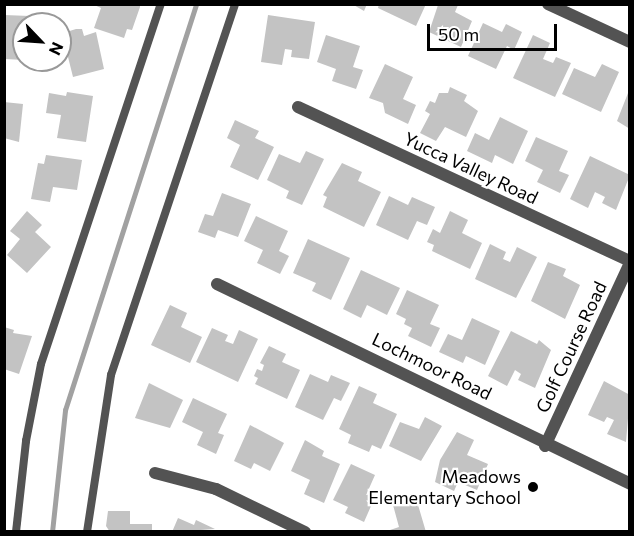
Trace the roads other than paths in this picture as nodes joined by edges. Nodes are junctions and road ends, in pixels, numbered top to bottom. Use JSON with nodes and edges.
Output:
{"nodes":[{"id":1,"x":161,"y":4,"type":"edge"},
{"id":2,"x":235,"y":4,"type":"edge"},
{"id":3,"x":548,"y":4,"type":"edge"},
{"id":4,"x":630,"y":42,"type":"edge"},
{"id":5,"x":298,"y":106,"type":"dead end"},
{"id":6,"x":630,"y":262,"type":"edge"},
{"id":7,"x":217,"y":284,"type":"dead end"},
{"id":8,"x":545,"y":446,"type":"junction"},
{"id":9,"x":155,"y":472,"type":"dead end"},
{"id":10,"x":630,"y":484,"type":"edge"},
{"id":11,"x":16,"y":531,"type":"edge"},
{"id":12,"x":87,"y":531,"type":"edge"},
{"id":13,"x":305,"y":531,"type":"edge"}],
"edges":[{"from":1,"to":11,"type":"lane"},
{"from":2,"to":12,"type":"lane"},
{"from":3,"to":4,"type":"street"},
{"from":5,"to":6,"type":"street","name":"Yucca Valley Road"},
{"from":6,"to":8,"type":"street","name":"Golf Course Road"},
{"from":7,"to":8,"type":"street","name":"Lochmoor Road"},
{"from":8,"to":10,"type":"street","name":"Lochmoor Road"},
{"from":9,"to":13,"type":"street"}]}
